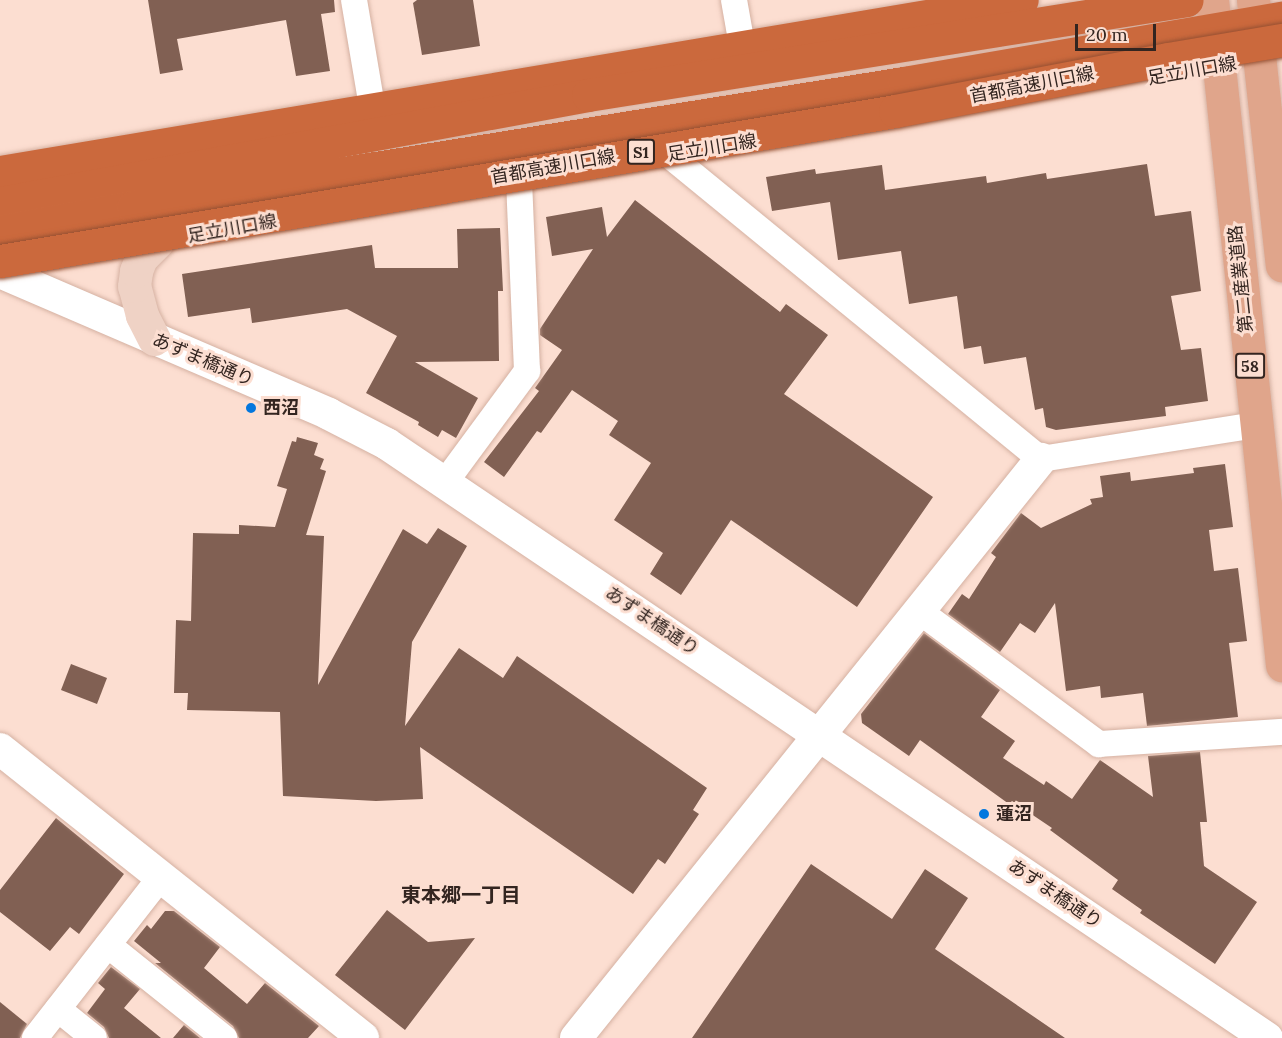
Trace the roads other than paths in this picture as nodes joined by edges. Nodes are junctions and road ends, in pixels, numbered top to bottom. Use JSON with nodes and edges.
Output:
{"nodes":[{"id":1,"x":354,"y":0,"type":"edge"},
{"id":2,"x":734,"y":0,"type":"edge"},
{"id":3,"x":943,"y":0,"type":"edge"},
{"id":4,"x":1022,"y":0,"type":"edge"},
{"id":5,"x":1187,"y":0,"type":"edge"},
{"id":6,"x":1213,"y":15,"type":"edge"},
{"id":7,"x":740,"y":33,"type":"junction"},
{"id":8,"x":1269,"y":33,"type":"edge"},
{"id":9,"x":1218,"y":66,"type":"junction"},
{"id":10,"x":370,"y":95,"type":"junction"},
{"id":11,"x":669,"y":155,"type":"junction"},
{"id":12,"x":0,"y":157,"type":"edge"},
{"id":13,"x":0,"y":172,"type":"edge"},
{"id":14,"x":519,"y":180,"type":"junction"},
{"id":15,"x":0,"y":203,"type":"edge"},
{"id":16,"x":0,"y":232,"type":"edge"},
{"id":17,"x":158,"y":241,"type":"junction"},
{"id":18,"x":0,"y":261,"type":"edge"},
{"id":19,"x":1282,"y":265,"type":"edge"},
{"id":20,"x":0,"y":270,"type":"edge"},
{"id":21,"x":154,"y":339,"type":"junction"},
{"id":22,"x":1256,"y":425,"type":"junction"},
{"id":23,"x":1041,"y":459,"type":"junction"},
{"id":24,"x":446,"y":481,"type":"junction"},
{"id":25,"x":919,"y":611,"type":"junction"},
{"id":26,"x":1282,"y":665,"type":"edge"},
{"id":27,"x":1282,"y":732,"type":"edge"},
{"id":28,"x":820,"y":735,"type":"junction"},
{"id":29,"x":0,"y":749,"type":"edge"},
{"id":30,"x":161,"y":877,"type":"junction"},
{"id":31,"x":108,"y":945,"type":"junction"},
{"id":32,"x":58,"y":1009,"type":"junction"},
{"id":33,"x":35,"y":1038,"type":"edge"},
{"id":34,"x":94,"y":1038,"type":"edge"},
{"id":35,"x":224,"y":1038,"type":"edge"},
{"id":36,"x":363,"y":1038,"type":"edge"},
{"id":37,"x":576,"y":1038,"type":"edge"},
{"id":38,"x":1267,"y":1038,"type":"edge"}],
"edges":[{"from":1,"to":10,"type":"street"},
{"from":2,"to":7,"type":"street"},
{"from":3,"to":7,"type":"main road"},
{"from":4,"to":13,"type":"highway"},
{"from":5,"to":15,"type":"highway"},
{"from":6,"to":8,"type":"highway"},
{"from":6,"to":9,"type":"main road","name":"第二産業道路","number":"58"},
{"from":6,"to":16,"type":"highway"},
{"from":7,"to":10,"type":"main road"},
{"from":8,"to":9,"type":"main road","name":"足立川口線"},
{"from":8,"to":18,"type":"highway","name":"首都高速川口線","number":"S1","bridge":true},
{"from":8,"to":19,"type":"main road"},
{"from":9,"to":11,"type":"main road","name":"足立川口線"},
{"from":9,"to":22,"type":"main road","name":"第二産業道路","number":"58"},
{"from":10,"to":12,"type":"main road"},
{"from":11,"to":14,"type":"main road","name":"足立川口線"},
{"from":11,"to":23,"type":"street"},
{"from":14,"to":17,"type":"main road","name":"足立川口線"},
{"from":14,"to":24,"type":"street"},
{"from":17,"to":20,"type":"main road","name":"足立川口線"},
{"from":17,"to":21,"type":"main road"},
{"from":20,"to":21,"type":"street","name":"あずま橋通り"},
{"from":21,"to":24,"type":"street","name":"あずま橋通り"},
{"from":22,"to":23,"type":"street"},
{"from":22,"to":26,"type":"main road","name":"第二産業道路","number":"58"},
{"from":23,"to":25,"type":"street"},
{"from":24,"to":28,"type":"street","name":"あずま橋通り"},
{"from":25,"to":27,"type":"street"},
{"from":25,"to":28,"type":"street"},
{"from":28,"to":37,"type":"street"},
{"from":28,"to":38,"type":"street","name":"あずま橋通り"},
{"from":29,"to":30,"type":"street"},
{"from":30,"to":31,"type":"street"},
{"from":30,"to":36,"type":"street"},
{"from":31,"to":32,"type":"street"},
{"from":31,"to":35,"type":"street"},
{"from":32,"to":33,"type":"street"},
{"from":32,"to":34,"type":"street"}]}
